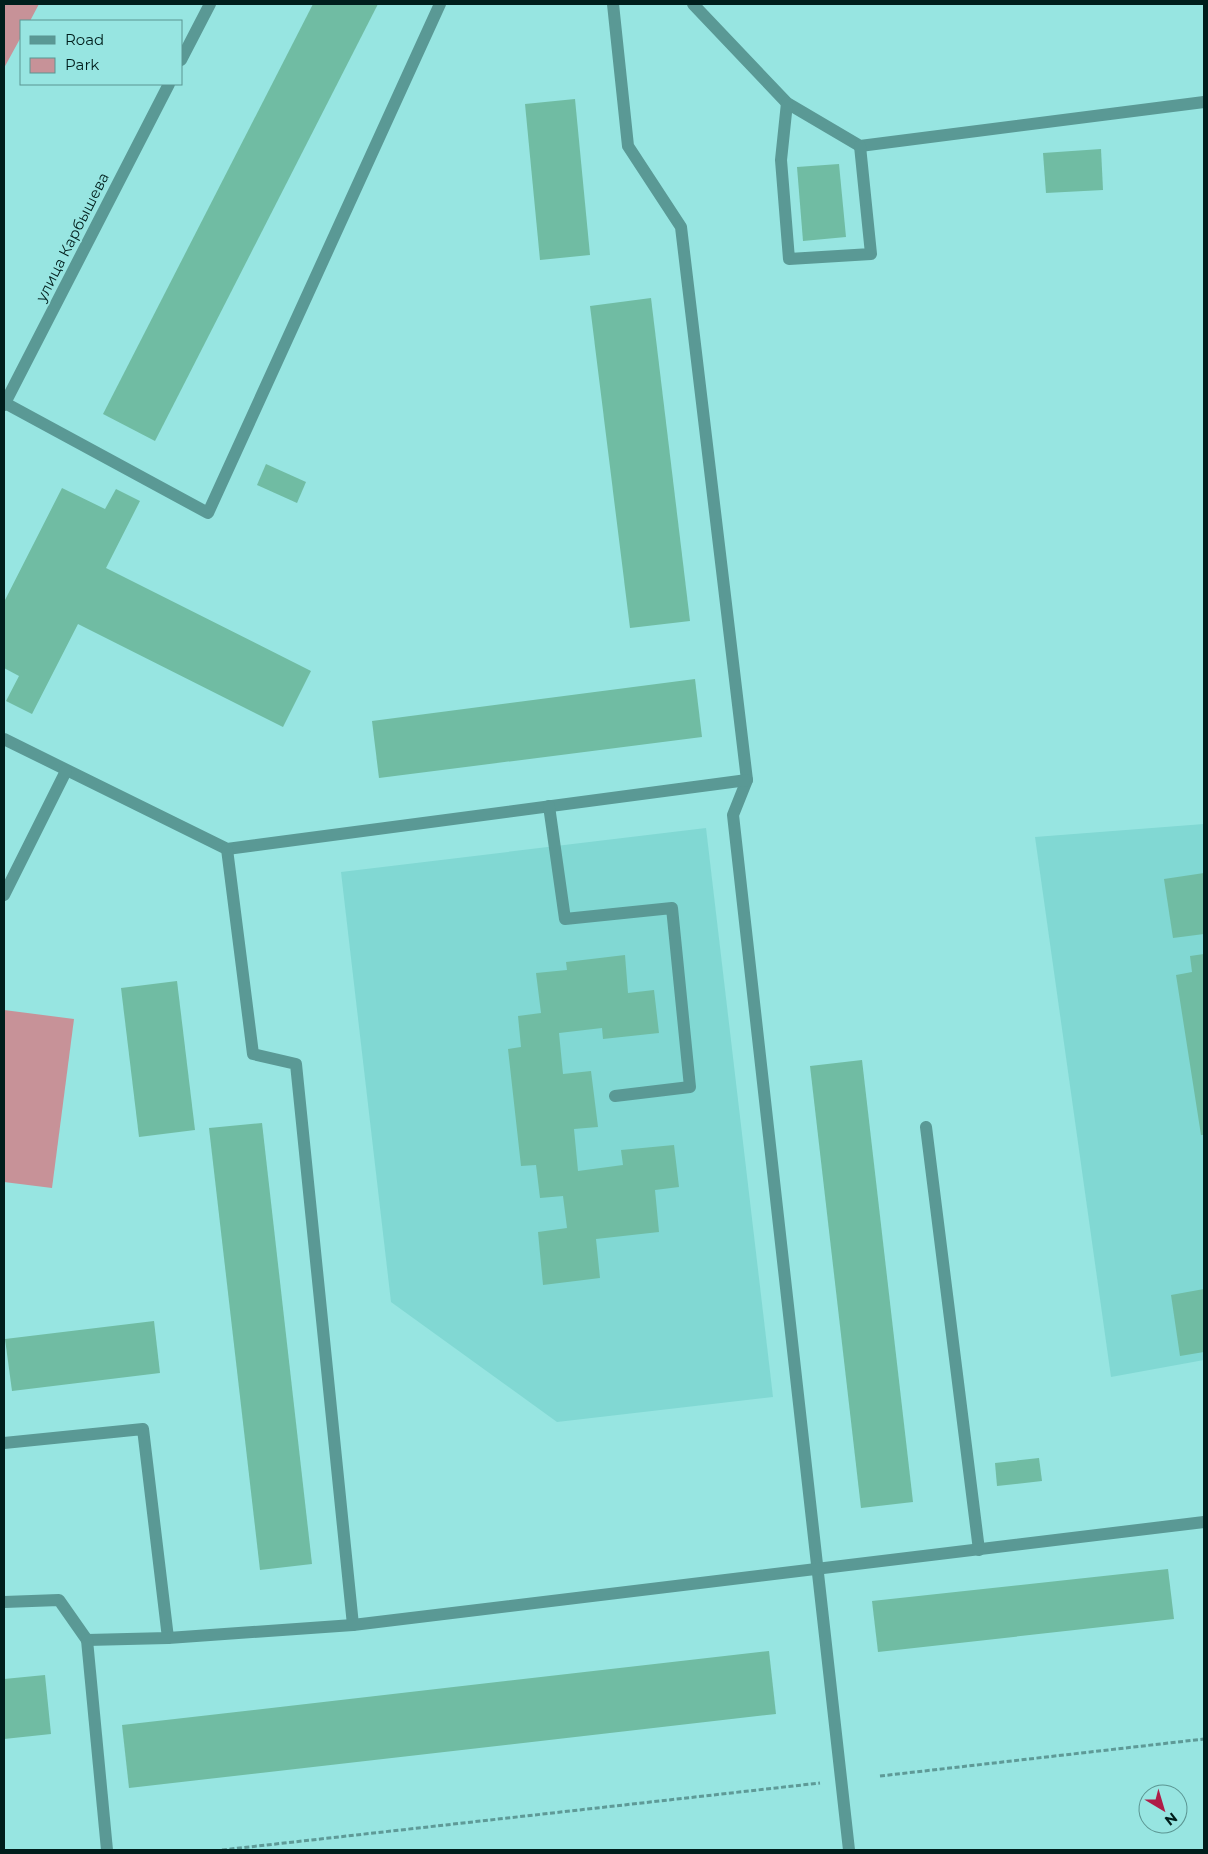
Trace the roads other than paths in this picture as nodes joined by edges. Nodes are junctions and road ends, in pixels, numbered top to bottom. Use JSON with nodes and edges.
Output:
{"nodes":[{"id":1,"x":210,"y":4,"type":"edge"},
{"id":2,"x":440,"y":4,"type":"edge"},
{"id":3,"x":613,"y":4,"type":"edge"},
{"id":4,"x":693,"y":4,"type":"edge"},
{"id":5,"x":182,"y":58,"type":"edge"},
{"id":6,"x":168,"y":85,"type":"edge"},
{"id":7,"x":1204,"y":102,"type":"edge"},
{"id":8,"x":787,"y":103,"type":"junction"},
{"id":9,"x":860,"y":146,"type":"junction"},
{"id":10,"x":4,"y":404,"type":"edge"},
{"id":11,"x":4,"y":739,"type":"edge"},
{"id":12,"x":66,"y":771,"type":"junction"},
{"id":13,"x":748,"y":780,"type":"junction"},
{"id":14,"x":549,"y":806,"type":"junction"},
{"id":15,"x":227,"y":849,"type":"junction"},
{"id":16,"x":4,"y":895,"type":"edge"},
{"id":17,"x":615,"y":1096,"type":"dead end"},
{"id":18,"x":926,"y":1127,"type":"dead end"},
{"id":19,"x":4,"y":1443,"type":"edge"},
{"id":20,"x":1204,"y":1522,"type":"edge"},
{"id":21,"x":980,"y":1550,"type":"junction"},
{"id":22,"x":817,"y":1569,"type":"junction"},
{"id":23,"x":4,"y":1602,"type":"edge"},
{"id":24,"x":354,"y":1625,"type":"junction"},
{"id":25,"x":168,"y":1638,"type":"junction"},
{"id":26,"x":87,"y":1640,"type":"junction"},
{"id":27,"x":107,"y":1850,"type":"edge"},
{"id":28,"x":849,"y":1850,"type":"edge"}],
"edges":[{"from":1,"to":5,"type":"street"},
{"from":2,"to":10,"type":"street"},
{"from":3,"to":13,"type":"street"},
{"from":4,"to":8,"type":"street"},
{"from":6,"to":10,"type":"street","name":"улица Карбышева"},
{"from":7,"to":9,"type":"street"},
{"from":8,"to":9,"type":"street"},
{"from":8,"to":9,"type":"street"},
{"from":11,"to":12,"type":"street"},
{"from":12,"to":15,"type":"street"},
{"from":12,"to":16,"type":"street"},
{"from":13,"to":14,"type":"street"},
{"from":13,"to":22,"type":"street"},
{"from":14,"to":15,"type":"street"},
{"from":14,"to":17,"type":"street"},
{"from":15,"to":24,"type":"street"},
{"from":18,"to":21,"type":"street"},
{"from":19,"to":25,"type":"street"},
{"from":20,"to":21,"type":"street"},
{"from":21,"to":22,"type":"street"},
{"from":22,"to":24,"type":"street"},
{"from":22,"to":28,"type":"street"},
{"from":23,"to":26,"type":"street"},
{"from":24,"to":25,"type":"street"},
{"from":25,"to":26,"type":"street"},
{"from":26,"to":27,"type":"street"}]}
